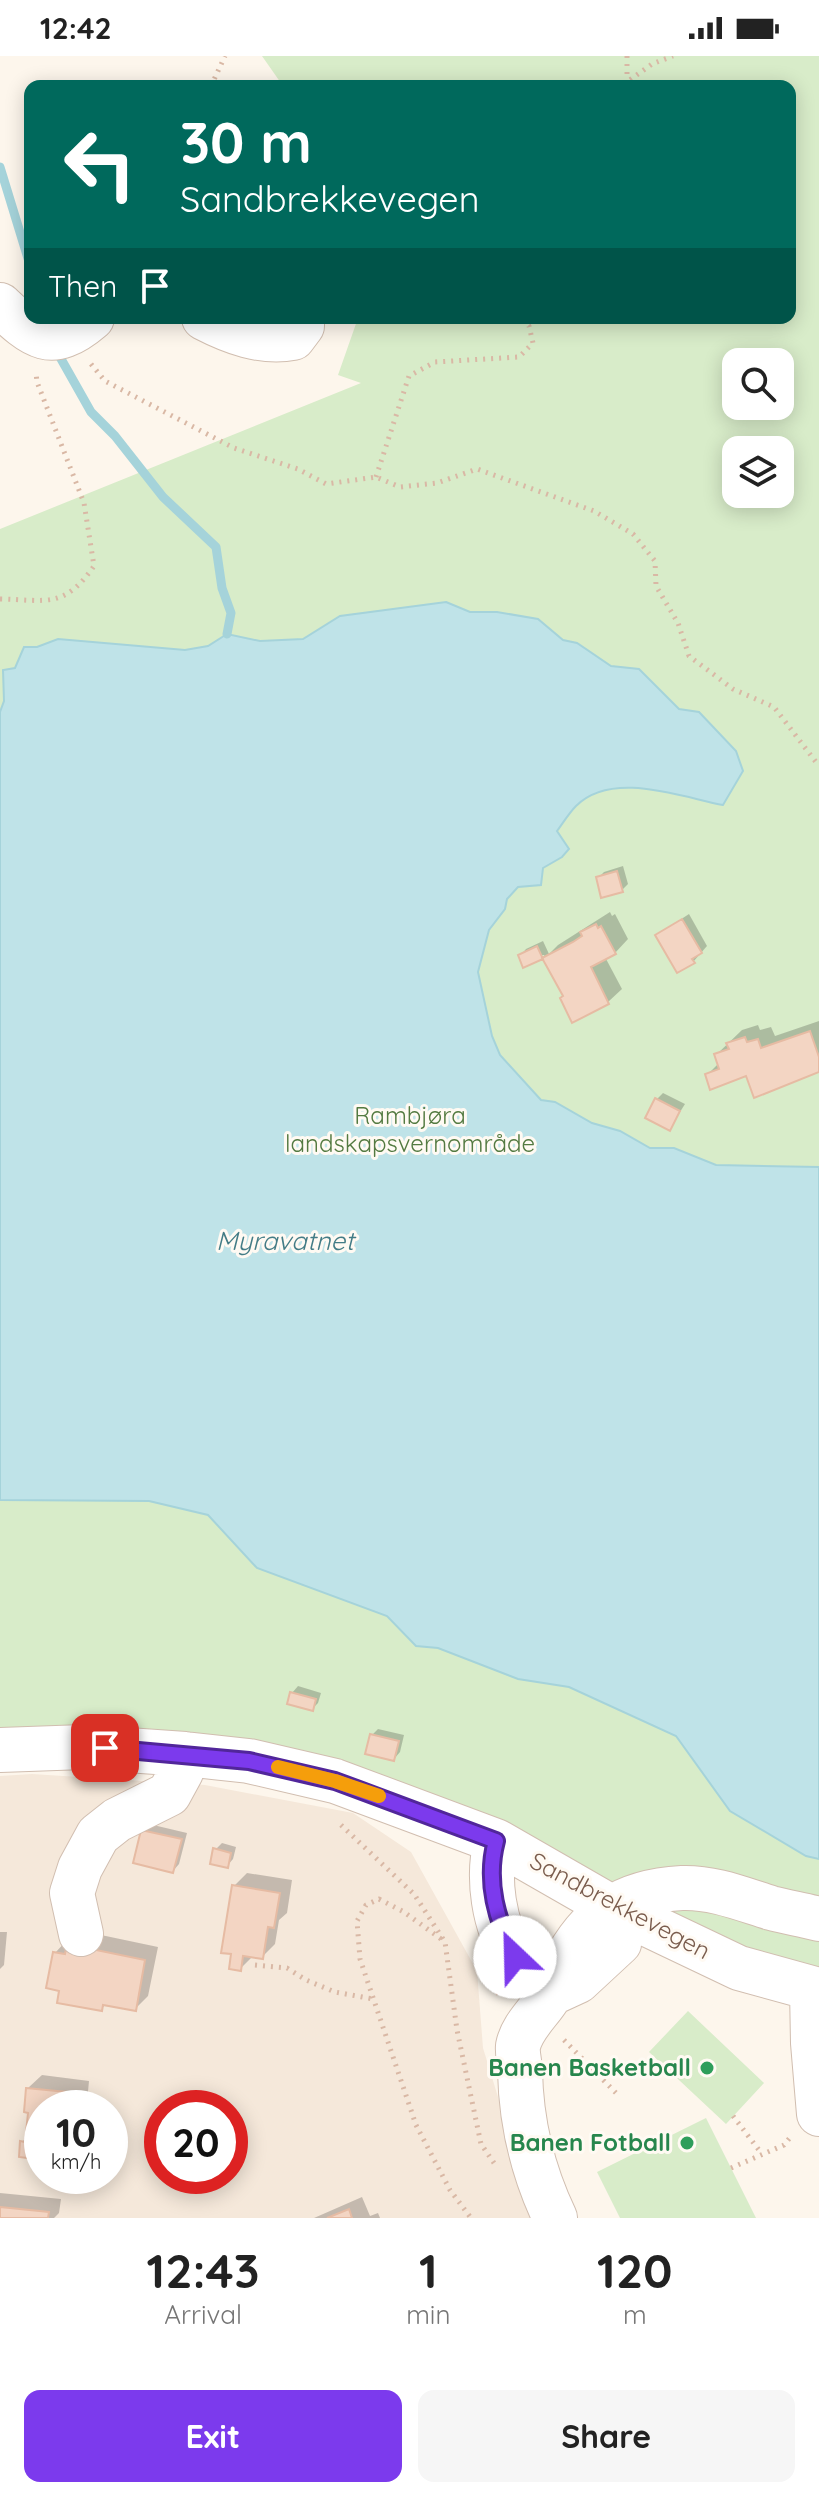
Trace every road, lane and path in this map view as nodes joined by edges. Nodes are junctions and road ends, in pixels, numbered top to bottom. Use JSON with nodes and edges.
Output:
{"nodes":[{"id":1,"x":225,"y":56,"type":"edge"},
{"id":2,"x":627,"y":56,"type":"edge"},
{"id":3,"x":673,"y":56,"type":"edge"},
{"id":4,"x":214,"y":80,"type":"edge"},
{"id":5,"x":627,"y":80,"type":"edge"},
{"id":6,"x":632,"y":80,"type":"edge"},
{"id":7,"x":0,"y":305,"type":"edge"},
{"id":8,"x":24,"y":314,"type":"edge"},
{"id":9,"x":216,"y":324,"type":"edge"},
{"id":10,"x":302,"y":324,"type":"edge"},
{"id":11,"x":527,"y":324,"type":"edge"},
{"id":12,"x":64,"y":329,"type":"edge"},
{"id":13,"x":376,"y":477,"type":"junction"},
{"id":14,"x":0,"y":599,"type":"edge"},
{"id":15,"x":819,"y":766,"type":"edge"},
{"id":16,"x":0,"y":1750,"type":"edge"},
{"id":17,"x":185,"y":1754,"type":"junction"},
{"id":18,"x":334,"y":1819,"type":"dead end"},
{"id":19,"x":496,"y":1841,"type":"junction"},
{"id":20,"x":611,"y":1907,"type":"junction"},
{"id":21,"x":819,"y":1919,"type":"edge"},
{"id":22,"x":81,"y":1934,"type":"dead end"},
{"id":23,"x":445,"y":1942,"type":"junction"},
{"id":24,"x":255,"y":1965,"type":"dead end"},
{"id":25,"x":816,"y":1990,"type":"edge"},
{"id":26,"x":374,"y":2000,"type":"junction"},
{"id":27,"x":552,"y":2012,"type":"junction"},
{"id":28,"x":466,"y":2067,"type":"dead end"},
{"id":29,"x":617,"y":2094,"type":"dead end"},
{"id":30,"x":733,"y":2116,"type":"dead end"},
{"id":31,"x":809,"y":2119,"type":"edge"},
{"id":32,"x":762,"y":2154,"type":"junction"},
{"id":33,"x":731,"y":2168,"type":"dead end"},
{"id":34,"x":471,"y":2218,"type":"edge"},
{"id":35,"x":555,"y":2218,"type":"edge"}],
"edges":[{"from":1,"to":4,"type":"path"},
{"from":2,"to":5,"type":"path"},
{"from":3,"to":6,"type":"path"},
{"from":7,"to":8,"type":"street"},
{"from":9,"to":10,"type":"street"},
{"from":11,"to":13,"type":"path"},
{"from":12,"to":13,"type":"path"},
{"from":12,"to":14,"type":"path"},
{"from":13,"to":15,"type":"path"},
{"from":16,"to":17,"type":"street","name":"Sandbrekkevegen"},
{"from":17,"to":19,"type":"street","name":"Sandbrekkevegen"},
{"from":17,"to":22,"type":"street"},
{"from":18,"to":23,"type":"path"},
{"from":19,"to":20,"type":"street","name":"Sandbrekkevegen"},
{"from":19,"to":27,"type":"street"},
{"from":20,"to":21,"type":"street"},
{"from":20,"to":25,"type":"street","name":"Sandbrekkevegen"},
{"from":20,"to":27,"type":"street"},
{"from":23,"to":26,"type":"path"},
{"from":23,"to":28,"type":"path"},
{"from":24,"to":26,"type":"path"},
{"from":25,"to":31,"type":"street"},
{"from":26,"to":34,"type":"path"},
{"from":27,"to":29,"type":"path"},
{"from":27,"to":35,"type":"street"},
{"from":30,"to":32,"type":"path"},
{"from":31,"to":32,"type":"path"},
{"from":32,"to":33,"type":"path"}]}
